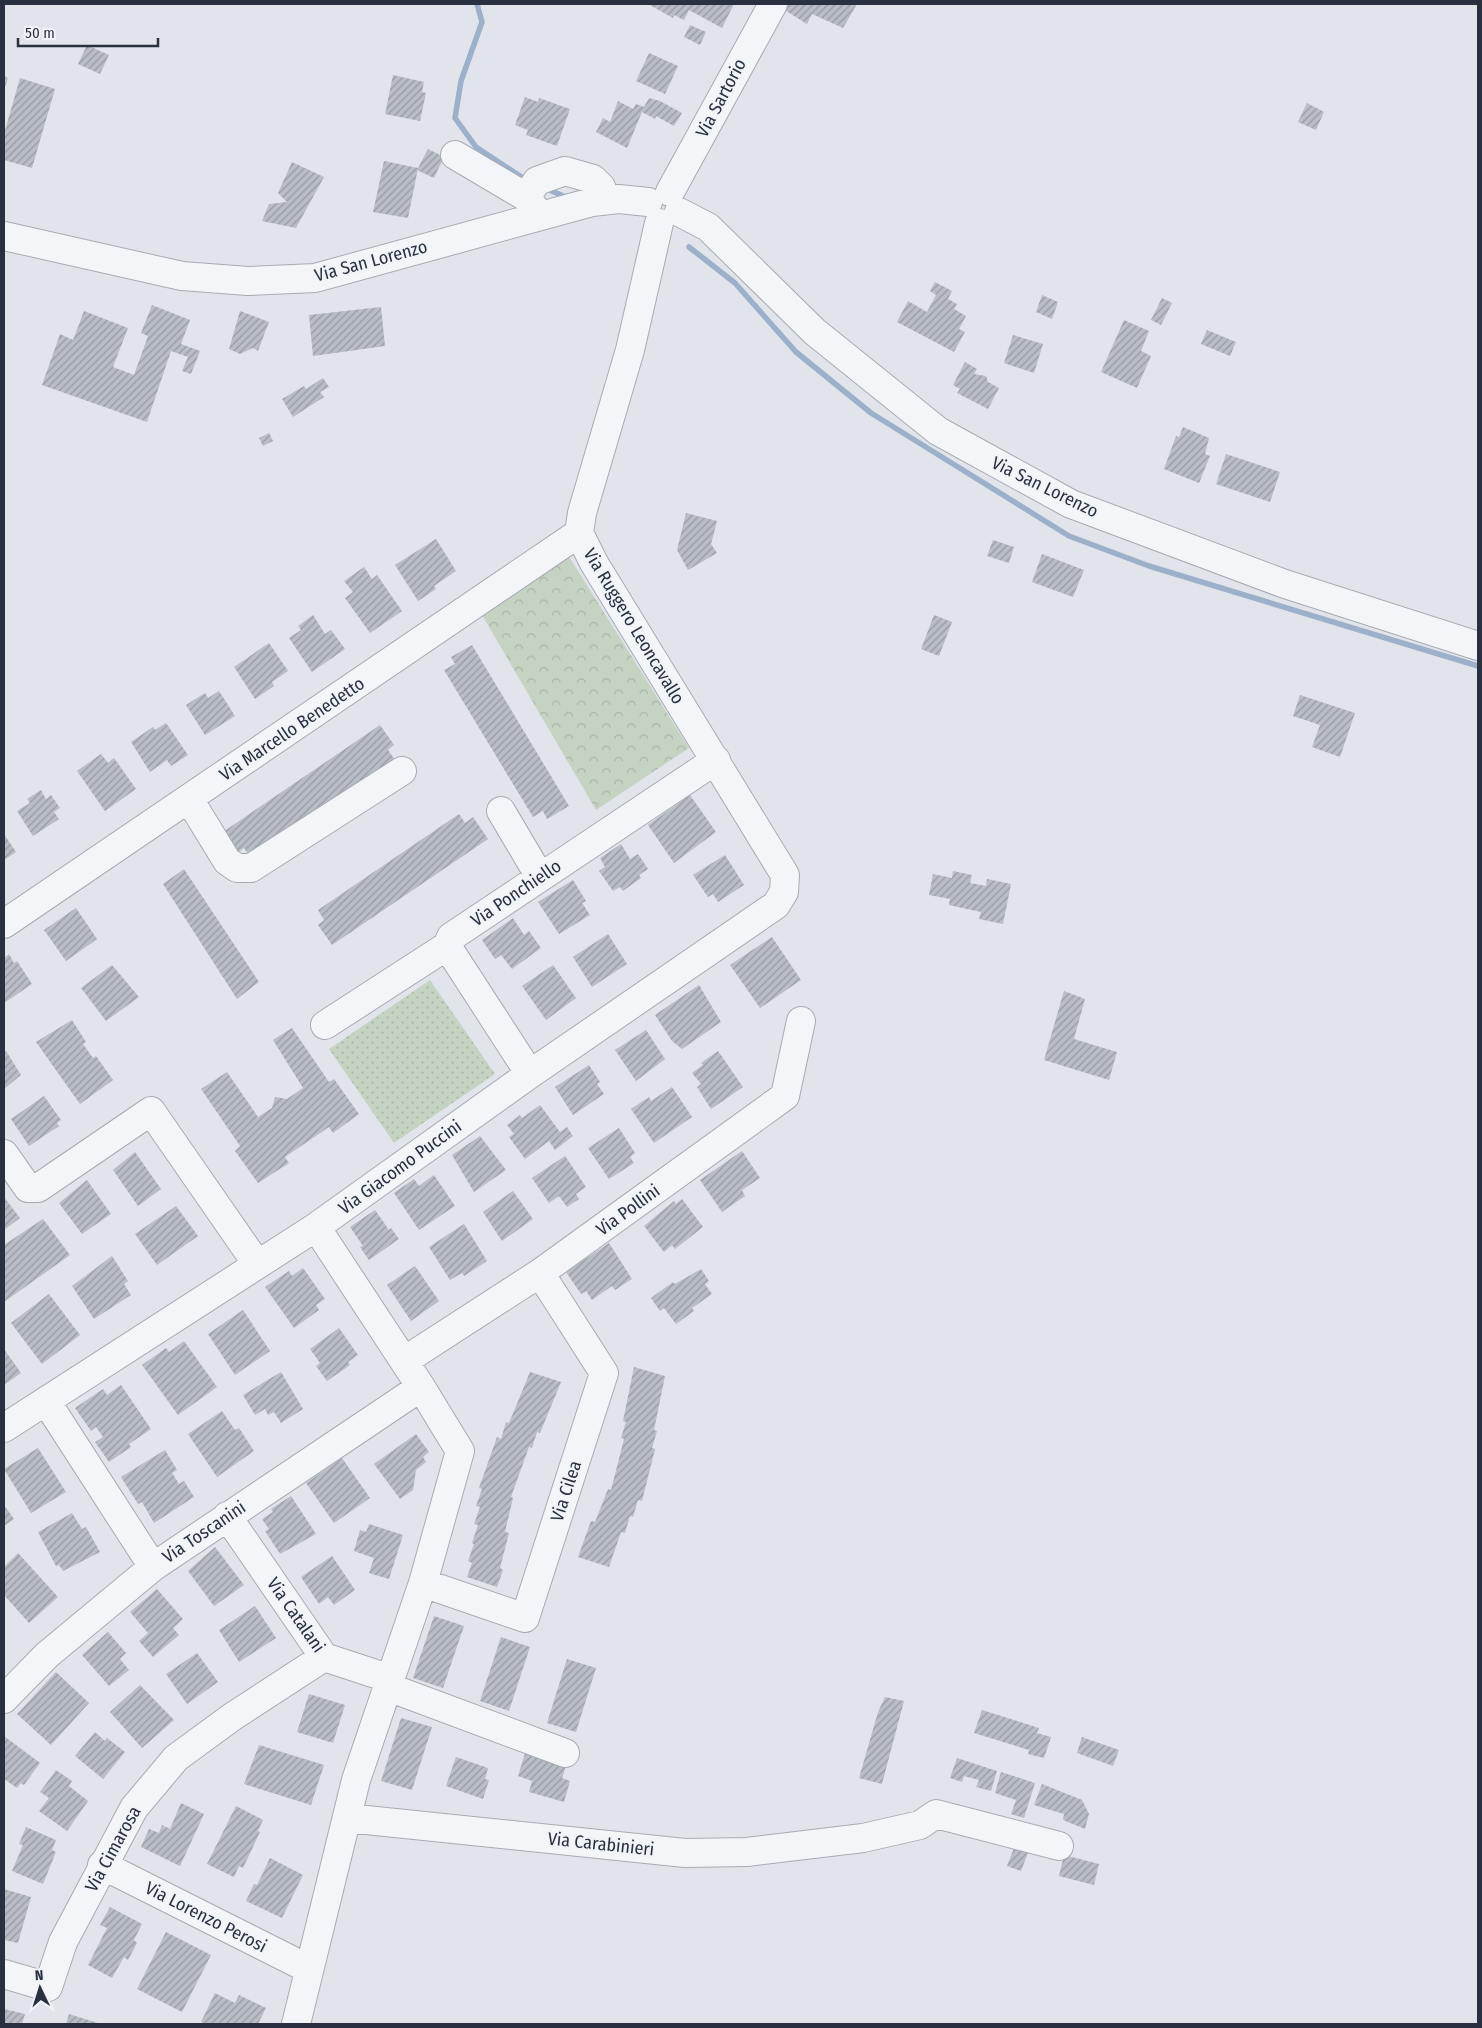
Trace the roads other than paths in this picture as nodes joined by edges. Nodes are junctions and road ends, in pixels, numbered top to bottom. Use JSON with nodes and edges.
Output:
{"nodes":[{"id":1,"x":773,"y":4,"type":"edge"},
{"id":2,"x":455,"y":155,"type":"dead end"},
{"id":3,"x":533,"y":196,"type":"junction"},
{"id":4,"x":606,"y":200,"type":"junction"},
{"id":5,"x":664,"y":207,"type":"junction"},
{"id":6,"x":4,"y":236,"type":"edge"},
{"id":7,"x":579,"y":533,"type":"junction"},
{"id":8,"x":1478,"y":646,"type":"edge"},
{"id":9,"x":716,"y":760,"type":"junction"},
{"id":10,"x":402,"y":771,"type":"dead end"},
{"id":11,"x":189,"y":799,"type":"junction"},
{"id":12,"x":501,"y":811,"type":"dead end"},
{"id":13,"x":540,"y":877,"type":"junction"},
{"id":14,"x":784,"y":892,"type":"joint"},
{"id":15,"x":4,"y":924,"type":"edge"},
{"id":16,"x":447,"y":946,"type":"junction"},
{"id":17,"x":801,"y":1021,"type":"dead end"},
{"id":18,"x":325,"y":1025,"type":"dead end"},
{"id":19,"x":530,"y":1074,"type":"junction"},
{"id":20,"x":4,"y":1154,"type":"edge"},
{"id":21,"x":316,"y":1227,"type":"junction"},
{"id":22,"x":258,"y":1264,"type":"junction"},
{"id":23,"x":540,"y":1273,"type":"junction"},
{"id":24,"x":404,"y":1361,"type":"junction"},
{"id":25,"x":422,"y":1387,"type":"junction"},
{"id":26,"x":46,"y":1401,"type":"junction"},
{"id":27,"x":4,"y":1428,"type":"edge"},
{"id":28,"x":227,"y":1516,"type":"junction"},
{"id":29,"x":153,"y":1567,"type":"junction"},
{"id":30,"x":423,"y":1583,"type":"junction"},
{"id":31,"x":324,"y":1657,"type":"junction"},
{"id":32,"x":390,"y":1683,"type":"junction"},
{"id":33,"x":4,"y":1699,"type":"edge"},
{"id":34,"x":565,"y":1753,"type":"dead end"},
{"id":35,"x":347,"y":1818,"type":"junction"},
{"id":36,"x":1059,"y":1846,"type":"dead end"},
{"id":37,"x":102,"y":1865,"type":"junction"},
{"id":38,"x":309,"y":1969,"type":"junction"},
{"id":39,"x":4,"y":1974,"type":"edge"},
{"id":40,"x":296,"y":2024,"type":"edge"}],
"edges":[{"from":1,"to":5,"type":"street","name":"Via Sartorio"},
{"from":2,"to":3,"type":"street"},
{"from":3,"to":4,"type":"street","name":"Via San Lorenzo"},
{"from":3,"to":4,"type":"street"},
{"from":3,"to":6,"type":"street","name":"Via San Lorenzo"},
{"from":4,"to":5,"type":"street","name":"Via San Lorenzo"},
{"from":5,"to":7,"type":"street","name":"Via Ruggero Leoncavallo"},
{"from":5,"to":8,"type":"street","name":"Via San Lorenzo"},
{"from":7,"to":9,"type":"street","name":"Via Ruggero Leoncavallo"},
{"from":7,"to":11,"type":"street","name":"Via Marcello Benedetto"},
{"from":9,"to":13,"type":"street","name":"Via Ponchiello"},
{"from":9,"to":14,"type":"street","name":"Via Ruggero Leoncavallo"},
{"from":10,"to":11,"type":"street"},
{"from":11,"to":15,"type":"street","name":"Via Marcello Benedetto"},
{"from":12,"to":13,"type":"street"},
{"from":13,"to":16,"type":"street","name":"Via Ponchiello"},
{"from":14,"to":19,"type":"street","name":"Via Giacomo Puccini"},
{"from":16,"to":18,"type":"street","name":"Via Ponchiello"},
{"from":16,"to":19,"type":"street"},
{"from":17,"to":23,"type":"street","name":"Via Pollini"},
{"from":19,"to":21,"type":"street","name":"Via Giacomo Puccini"},
{"from":20,"to":22,"type":"street"},
{"from":21,"to":22,"type":"street","name":"Via Giacomo Puccini"},
{"from":21,"to":24,"type":"street"},
{"from":22,"to":26,"type":"street","name":"Via Giacomo Puccini"},
{"from":23,"to":24,"type":"street","name":"Via Pollini"},
{"from":23,"to":30,"type":"street","name":"Via Cilea"},
{"from":24,"to":25,"type":"street"},
{"from":25,"to":28,"type":"street","name":"Via Toscanini"},
{"from":25,"to":30,"type":"street"},
{"from":26,"to":27,"type":"street","name":"Via Giacomo Puccini"},
{"from":26,"to":29,"type":"street"},
{"from":28,"to":29,"type":"street","name":"Via Toscanini"},
{"from":28,"to":31,"type":"street","name":"Via Catalani"},
{"from":29,"to":33,"type":"street","name":"Via Toscanini"},
{"from":30,"to":32,"type":"street"},
{"from":31,"to":32,"type":"street","name":"Via Catalani"},
{"from":31,"to":37,"type":"street","name":"Via Cimarosa"},
{"from":32,"to":34,"type":"street"},
{"from":32,"to":35,"type":"street"},
{"from":35,"to":36,"type":"street","name":"Via Carabinieri"},
{"from":35,"to":38,"type":"street"},
{"from":37,"to":38,"type":"street","name":"Via Lorenzo Perosi"},
{"from":37,"to":39,"type":"street","name":"Via Cimarosa"},
{"from":38,"to":40,"type":"street"}]}
